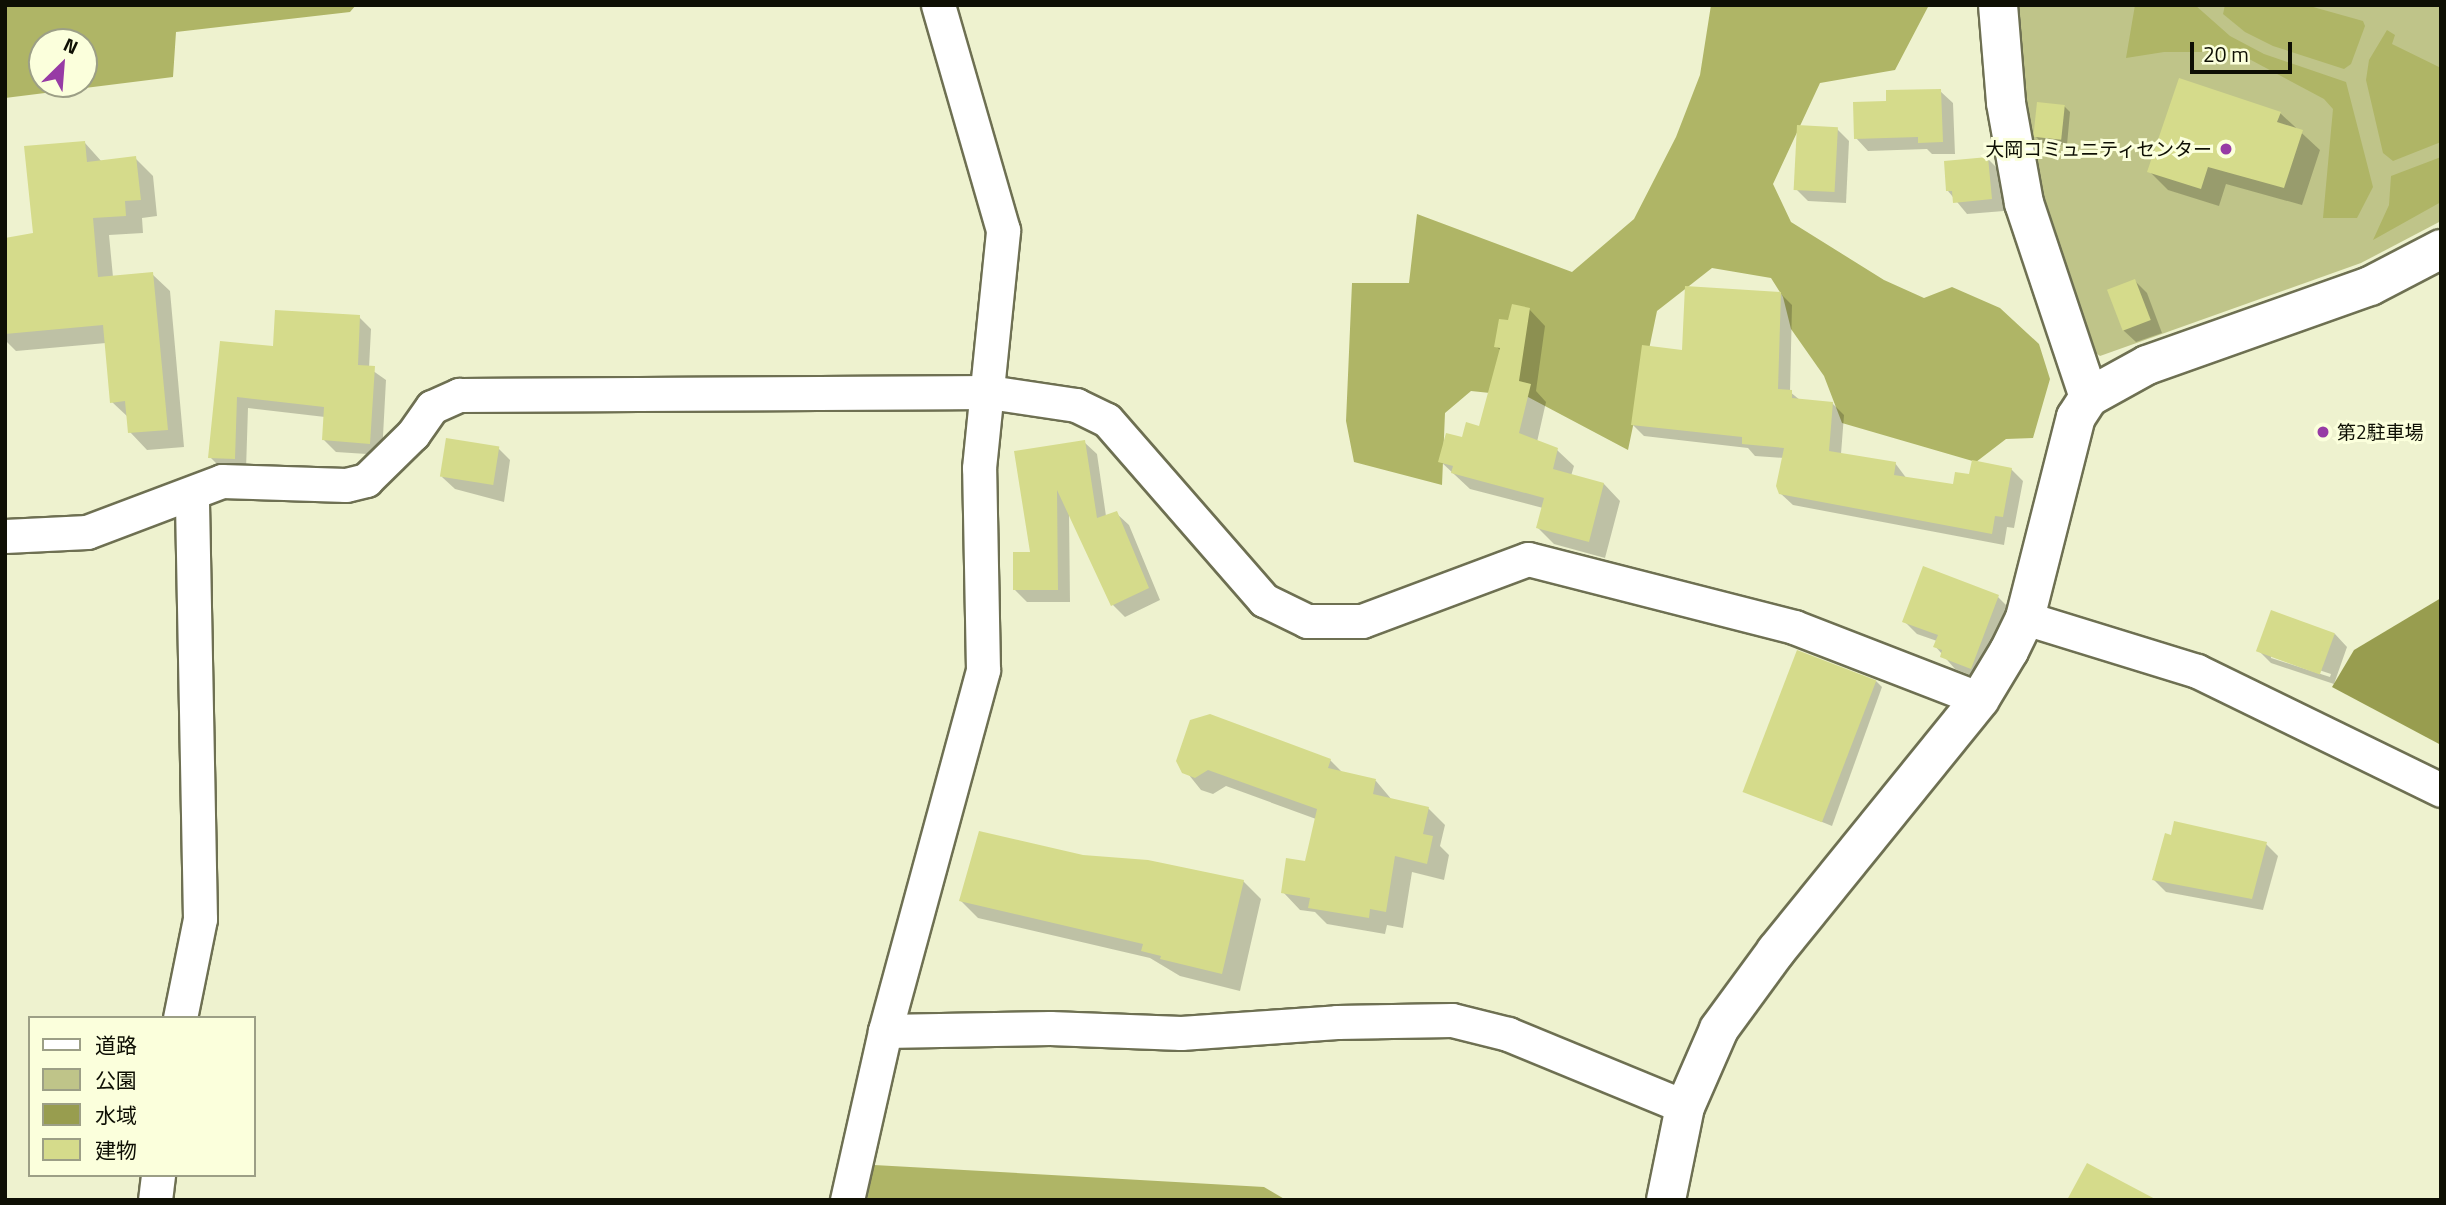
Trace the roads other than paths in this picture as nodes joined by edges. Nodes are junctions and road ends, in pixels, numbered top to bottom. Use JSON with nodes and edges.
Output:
{"nodes":[{"id":1,"x":938,"y":5,"type":"edge"},
{"id":2,"x":1997,"y":5,"type":"edge"},
{"id":3,"x":2441,"y":249,"type":"edge"},
{"id":4,"x":989,"y":392,"type":"junction"},
{"id":5,"x":2089,"y":397,"type":"junction"},
{"id":6,"x":192,"y":494,"type":"junction"},
{"id":7,"x":5,"y":536,"type":"edge"},
{"id":8,"x":2025,"y":618,"type":"junction"},
{"id":9,"x":1980,"y":698,"type":"junction"},
{"id":10,"x":2441,"y":790,"type":"edge"},
{"id":11,"x":180,"y":1016,"type":"edge"},
{"id":12,"x":885,"y":1031,"type":"junction"},
{"id":13,"x":1685,"y":1107,"type":"junction"},
{"id":14,"x":158,"y":1177,"type":"edge"},
{"id":15,"x":155,"y":1200,"type":"edge"},
{"id":16,"x":847,"y":1200,"type":"edge"},
{"id":17,"x":1666,"y":1200,"type":"edge"}],
"edges":[{"from":1,"to":4,"type":"street"},
{"from":2,"to":5,"type":"street"},
{"from":3,"to":5,"type":"street"},
{"from":4,"to":6,"type":"street"},
{"from":4,"to":9,"type":"street"},
{"from":4,"to":12,"type":"street"},
{"from":5,"to":8,"type":"street"},
{"from":6,"to":7,"type":"street"},
{"from":6,"to":11,"type":"street"},
{"from":8,"to":9,"type":"street"},
{"from":8,"to":10,"type":"street"},
{"from":9,"to":13,"type":"street"},
{"from":12,"to":13,"type":"street"},
{"from":12,"to":16,"type":"street"},
{"from":13,"to":17,"type":"street"},
{"from":14,"to":15,"type":"street"}]}
